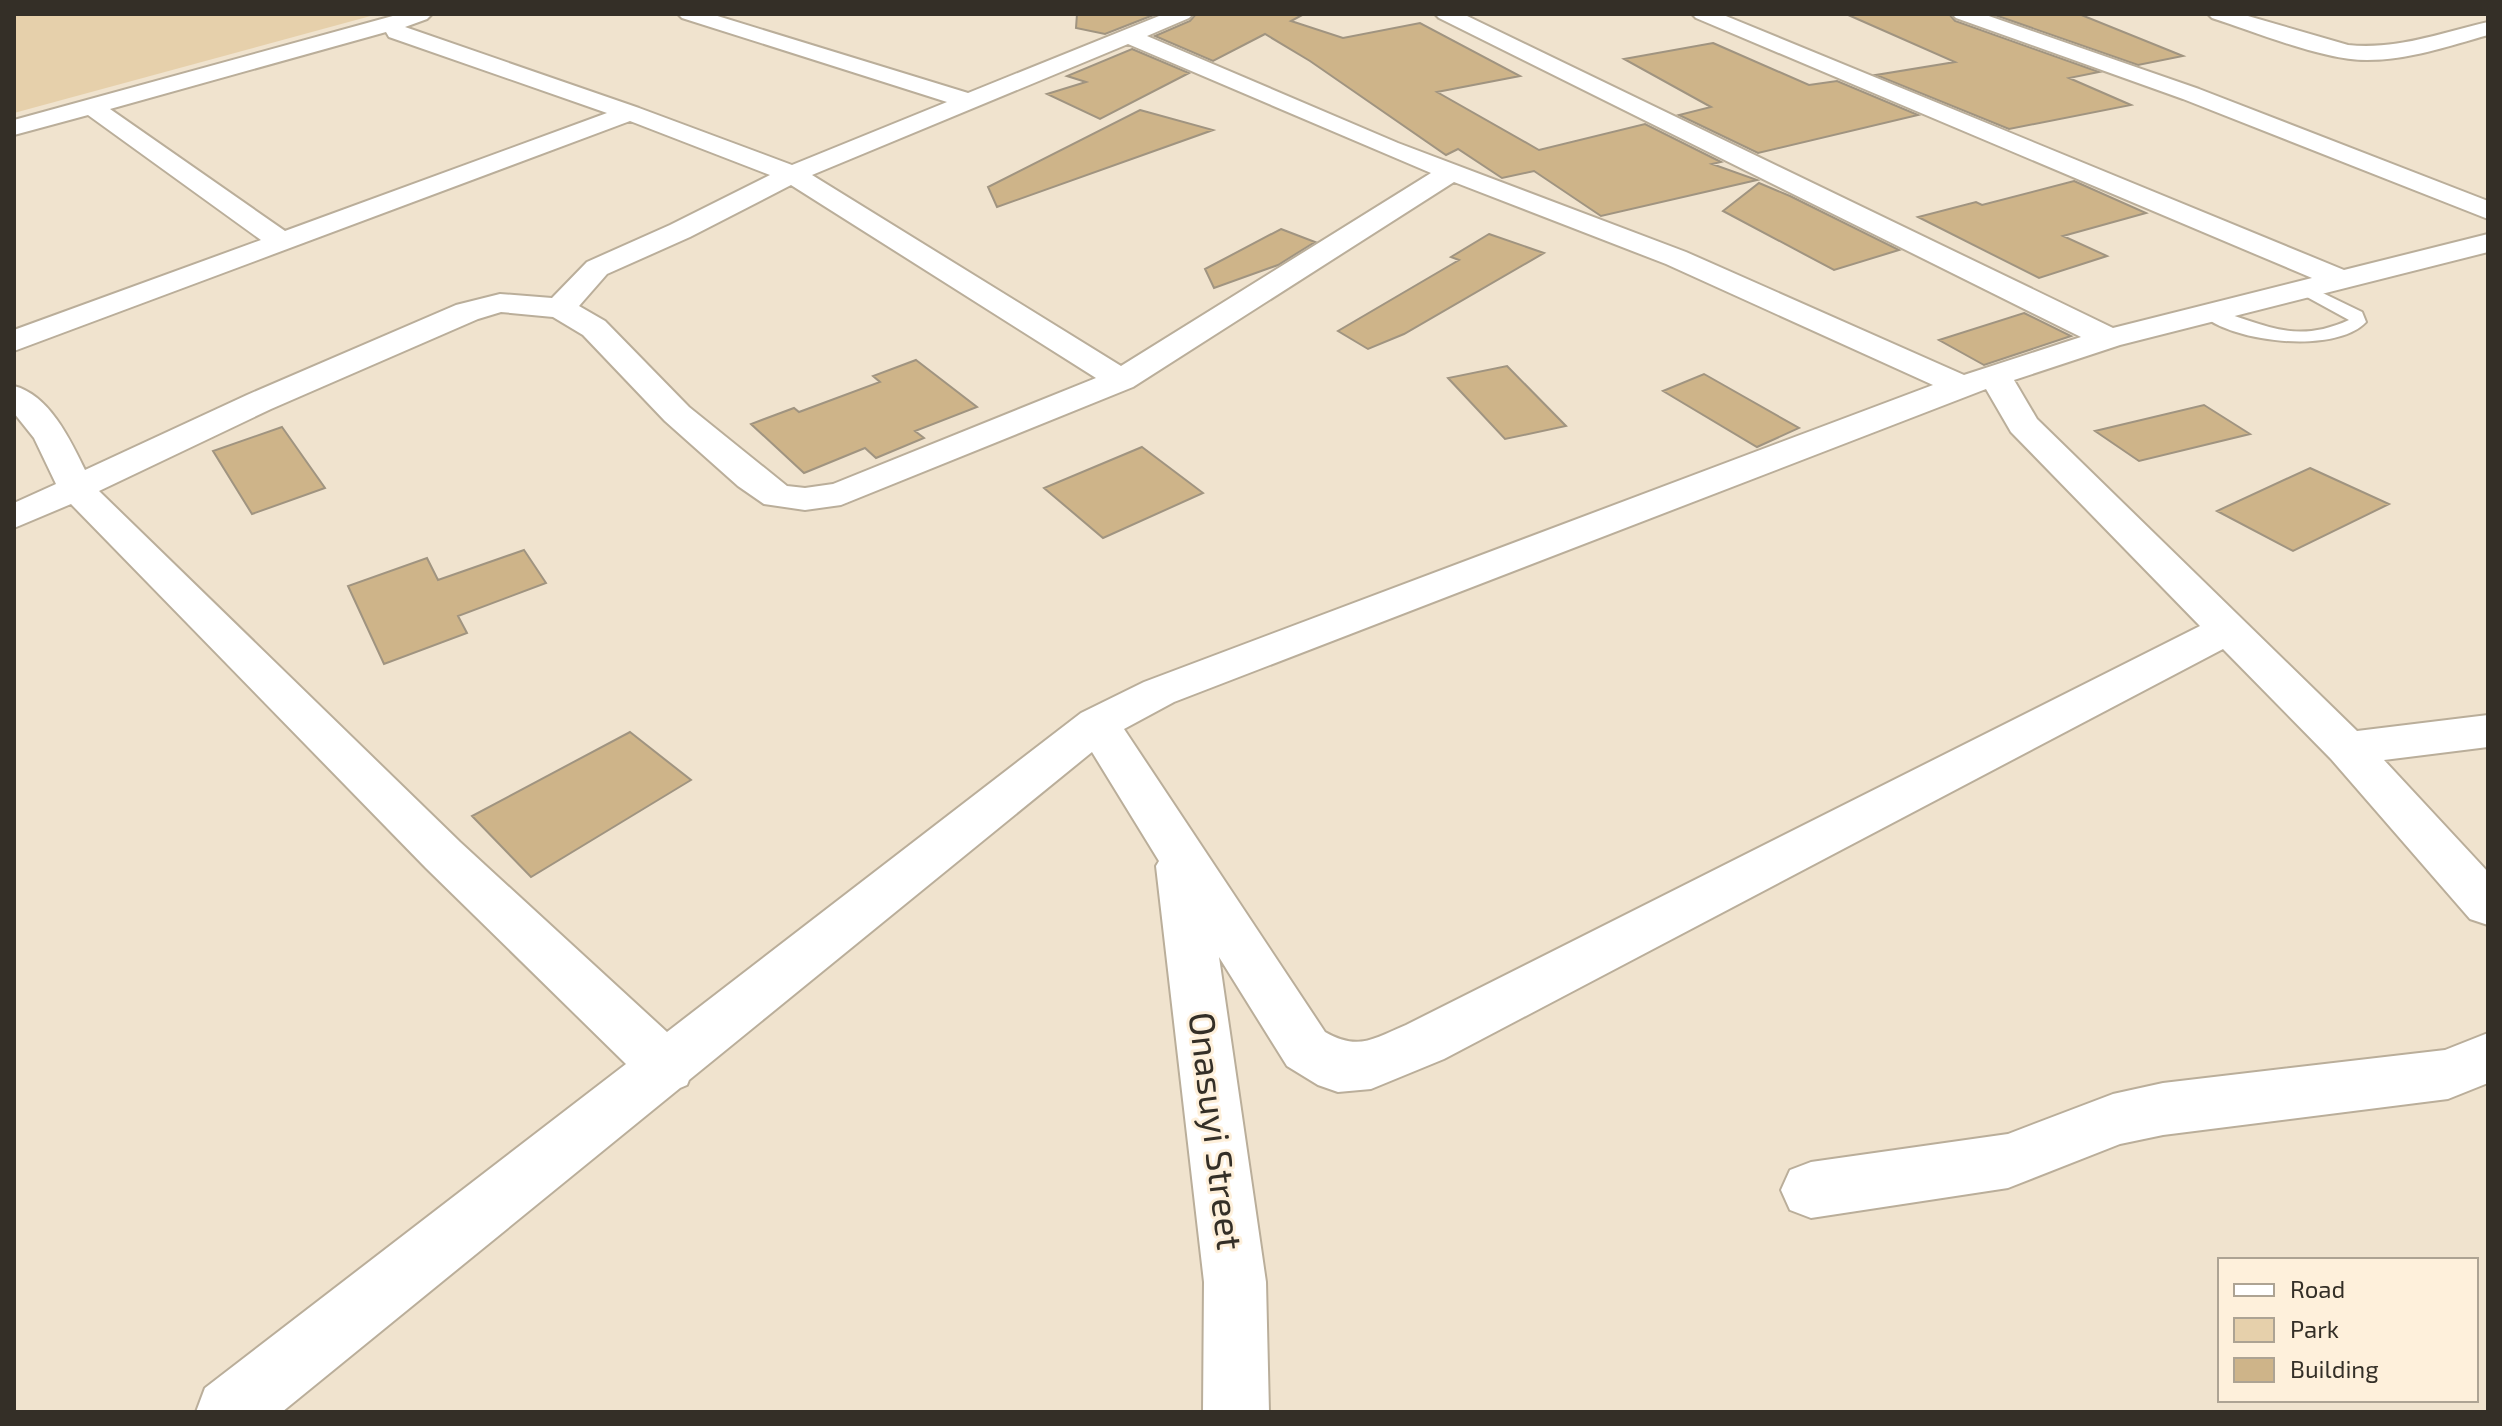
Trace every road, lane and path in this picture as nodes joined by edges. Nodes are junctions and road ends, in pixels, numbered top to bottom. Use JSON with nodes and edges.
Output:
{"nodes":[{"id":1,"x":422,"y":14,"type":"edge"},
{"id":2,"x":689,"y":14,"type":"edge"},
{"id":3,"x":1179,"y":14,"type":"edge"},
{"id":4,"x":1446,"y":14,"type":"edge"},
{"id":5,"x":1703,"y":14,"type":"edge"},
{"id":6,"x":1963,"y":14,"type":"edge"},
{"id":7,"x":2219,"y":14,"type":"edge"},
{"id":8,"x":2472,"y":14,"type":"edge"},
{"id":9,"x":2488,"y":19,"type":"edge"},
{"id":10,"x":391,"y":23,"type":"junction"},
{"id":11,"x":2488,"y":28,"type":"edge"},
{"id":12,"x":1128,"y":36,"type":"junction"},
{"id":13,"x":966,"y":100,"type":"junction"},
{"id":14,"x":92,"y":107,"type":"junction"},
{"id":15,"x":630,"y":113,"type":"junction"},
{"id":16,"x":14,"y":128,"type":"edge"},
{"id":17,"x":1453,"y":171,"type":"junction"},
{"id":18,"x":792,"y":174,"type":"junction"},
{"id":19,"x":2488,"y":211,"type":"edge"},
{"id":20,"x":282,"y":242,"type":"junction"},
{"id":21,"x":2488,"y":243,"type":"edge"},
{"id":22,"x":597,"y":268,"type":"junction"},
{"id":23,"x":2321,"y":283,"type":"junction"},
{"id":24,"x":500,"y":303,"type":"junction"},
{"id":25,"x":560,"y":308,"type":"junction"},
{"id":26,"x":2208,"y":313,"type":"junction"},
{"id":27,"x":2109,"y":338,"type":"junction"},
{"id":28,"x":14,"y":341,"type":"edge"},
{"id":29,"x":1121,"y":380,"type":"junction"},
{"id":30,"x":1979,"y":381,"type":"junction"},
{"id":31,"x":14,"y":396,"type":"edge"},
{"id":32,"x":77,"y":490,"type":"junction"},
{"id":33,"x":14,"y":517,"type":"edge"},
{"id":34,"x":2228,"y":629,"type":"junction"},
{"id":35,"x":1097,"y":724,"type":"junction"},
{"id":36,"x":2488,"y":731,"type":"edge"},
{"id":37,"x":2347,"y":748,"type":"junction"},
{"id":38,"x":1179,"y":852,"type":"junction"},
{"id":39,"x":2488,"y":905,"type":"edge"},
{"id":40,"x":2488,"y":1057,"type":"edge"},
{"id":41,"x":667,"y":1068,"type":"junction"},
{"id":42,"x":1811,"y":1190,"type":"dead end"},
{"id":43,"x":229,"y":1412,"type":"edge"},
{"id":44,"x":1236,"y":1412,"type":"edge"}],
"edges":[{"from":1,"to":10,"type":"street"},
{"from":2,"to":13,"type":"street"},
{"from":3,"to":12,"type":"street"},
{"from":4,"to":27,"type":"street"},
{"from":5,"to":23,"type":"street"},
{"from":6,"to":19,"type":"street"},
{"from":7,"to":11,"type":"street"},
{"from":8,"to":9,"type":"street"},
{"from":10,"to":14,"type":"street"},
{"from":10,"to":15,"type":"street"},
{"from":12,"to":13,"type":"street"},
{"from":12,"to":17,"type":"street"},
{"from":13,"to":18,"type":"street"},
{"from":14,"to":16,"type":"street"},
{"from":14,"to":20,"type":"street"},
{"from":15,"to":18,"type":"street"},
{"from":15,"to":20,"type":"street"},
{"from":17,"to":29,"type":"street"},
{"from":17,"to":30,"type":"street"},
{"from":18,"to":22,"type":"street"},
{"from":18,"to":29,"type":"street"},
{"from":20,"to":28,"type":"street"},
{"from":21,"to":23,"type":"street"},
{"from":22,"to":24,"type":"street"},
{"from":22,"to":25,"type":"street"},
{"from":23,"to":26,"type":"street"},
{"from":23,"to":26,"type":"lane"},
{"from":24,"to":25,"type":"street"},
{"from":24,"to":32,"type":"street"},
{"from":25,"to":29,"type":"street"},
{"from":26,"to":27,"type":"street"},
{"from":27,"to":30,"type":"street"},
{"from":30,"to":34,"type":"street"},
{"from":30,"to":35,"type":"street"},
{"from":31,"to":32,"type":"street"},
{"from":32,"to":33,"type":"street"},
{"from":32,"to":41,"type":"street"},
{"from":34,"to":37,"type":"street"},
{"from":34,"to":38,"type":"street"},
{"from":35,"to":38,"type":"street"},
{"from":35,"to":41,"type":"street"},
{"from":36,"to":37,"type":"street"},
{"from":37,"to":39,"type":"street"},
{"from":38,"to":44,"type":"street","name":"Onasuyi Street"},
{"from":40,"to":42,"type":"street"},
{"from":41,"to":43,"type":"street"}]}
